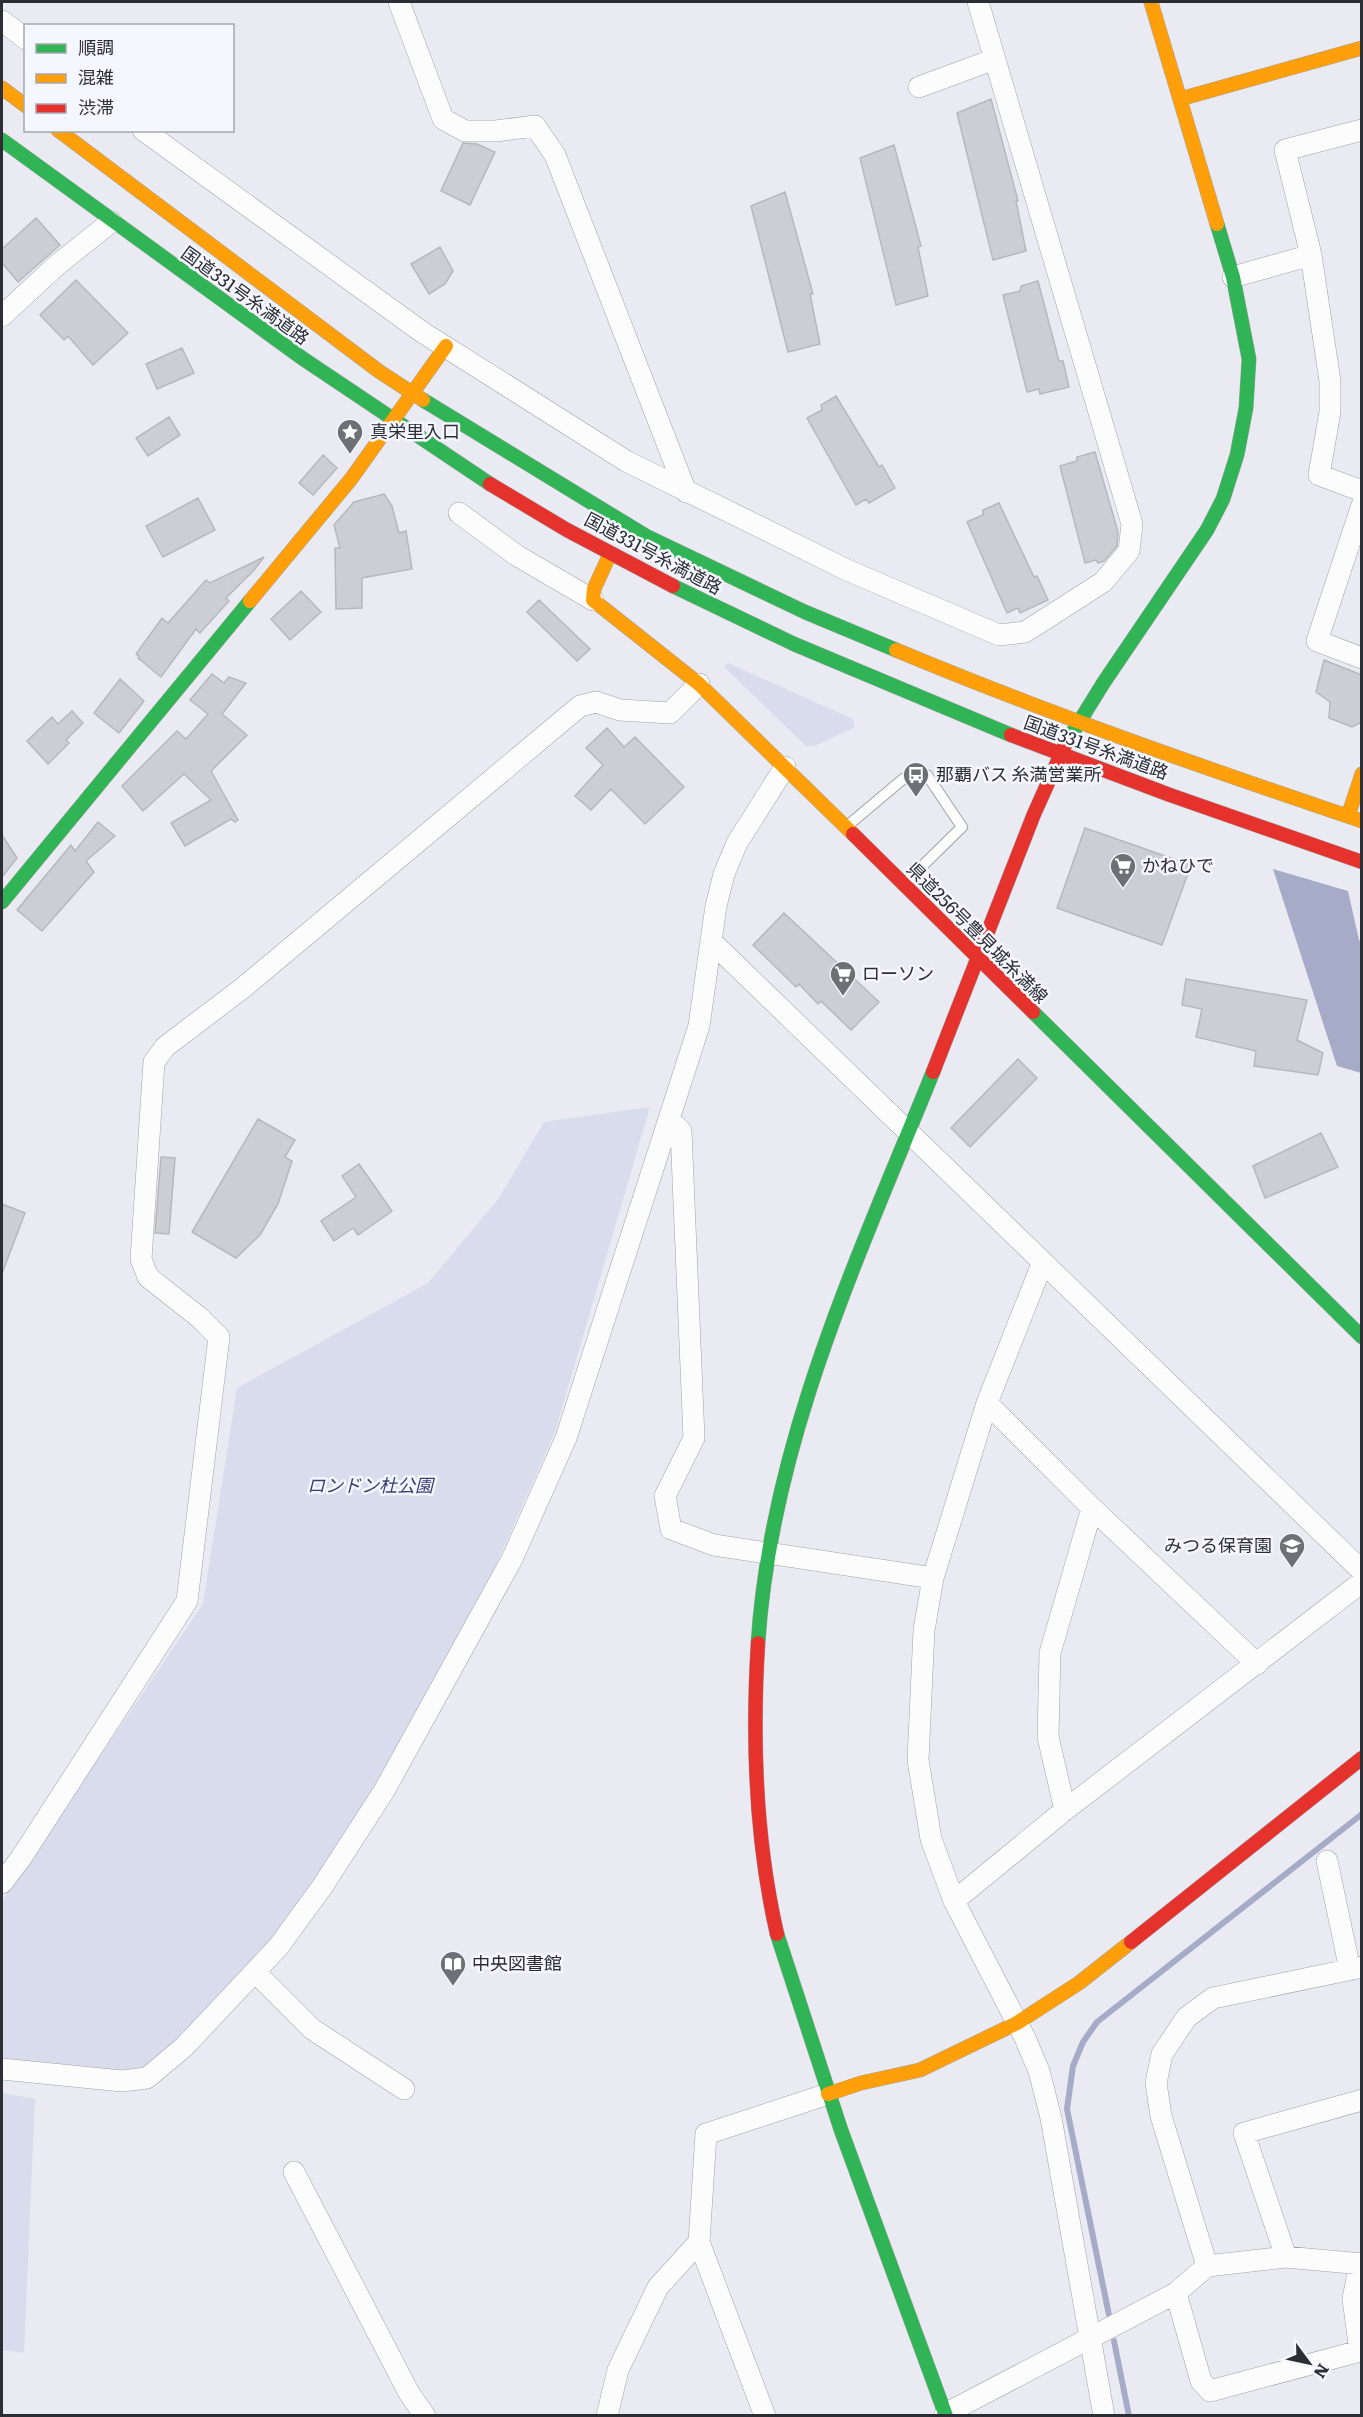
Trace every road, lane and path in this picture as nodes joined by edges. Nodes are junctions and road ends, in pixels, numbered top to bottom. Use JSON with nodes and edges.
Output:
{"nodes":[{"id":1,"x":399,"y":2,"type":"edge"},
{"id":2,"x":978,"y":2,"type":"edge"},
{"id":3,"x":1151,"y":2,"type":"edge"},
{"id":4,"x":2,"y":21,"type":"edge"},
{"id":5,"x":24,"y":38,"type":"edge"},
{"id":6,"x":1362,"y":48,"type":"edge"},
{"id":7,"x":995,"y":59,"type":"junction"},
{"id":8,"x":919,"y":87,"type":"dead end"},
{"id":9,"x":2,"y":88,"type":"edge"},
{"id":10,"x":1180,"y":99,"type":"junction"},
{"id":11,"x":24,"y":104,"type":"edge"},
{"id":12,"x":1362,"y":130,"type":"edge"},
{"id":13,"x":61,"y":132,"type":"edge"},
{"id":14,"x":146,"y":132,"type":"edge"},
{"id":15,"x":2,"y":140,"type":"edge"},
{"id":16,"x":111,"y":222,"type":"junction"},
{"id":17,"x":1311,"y":255,"type":"junction"},
{"id":18,"x":1233,"y":277,"type":"junction"},
{"id":19,"x":2,"y":316,"type":"edge"},
{"id":20,"x":446,"y":346,"type":"junction"},
{"id":21,"x":412,"y":394,"type":"junction"},
{"id":22,"x":393,"y":422,"type":"junction"},
{"id":23,"x":1362,"y":491,"type":"edge"},
{"id":24,"x":686,"y":492,"type":"junction"},
{"id":25,"x":1362,"y":505,"type":"edge"},
{"id":26,"x":459,"y":513,"type":"dead end"},
{"id":27,"x":610,"y":554,"type":"junction"},
{"id":28,"x":593,"y":600,"type":"junction"},
{"id":29,"x":1362,"y":658,"type":"edge"},
{"id":30,"x":699,"y":684,"type":"junction"},
{"id":31,"x":1078,"y":724,"type":"junction"},
{"id":32,"x":1059,"y":755,"type":"junction"},
{"id":33,"x":785,"y":767,"type":"junction"},
{"id":34,"x":1362,"y":774,"type":"edge"},
{"id":35,"x":1343,"y":814,"type":"junction"},
{"id":36,"x":1362,"y":821,"type":"edge"},
{"id":37,"x":845,"y":827,"type":"junction"},
{"id":38,"x":1359,"y":861,"type":"edge"},
{"id":39,"x":903,"y":886,"type":"junction"},
{"id":40,"x":2,"y":902,"type":"edge"},
{"id":41,"x":712,"y":942,"type":"junction"},
{"id":42,"x":978,"y":959,"type":"junction"},
{"id":43,"x":669,"y":1119,"type":"junction"},
{"id":44,"x":909,"y":1131,"type":"junction"},
{"id":45,"x":1042,"y":1264,"type":"junction"},
{"id":46,"x":1362,"y":1337,"type":"edge"},
{"id":47,"x":987,"y":1403,"type":"junction"},
{"id":48,"x":1092,"y":1508,"type":"junction"},
{"id":49,"x":769,"y":1553,"type":"junction"},
{"id":50,"x":1362,"y":1571,"type":"edge"},
{"id":51,"x":933,"y":1578,"type":"junction"},
{"id":52,"x":1362,"y":1582,"type":"edge"},
{"id":53,"x":1257,"y":1664,"type":"junction"},
{"id":54,"x":1362,"y":1758,"type":"edge"},
{"id":55,"x":1065,"y":1810,"type":"junction"},
{"id":56,"x":1327,"y":1861,"type":"dead end"},
{"id":57,"x":2,"y":1883,"type":"edge"},
{"id":58,"x":954,"y":1901,"type":"junction"},
{"id":59,"x":1356,"y":1968,"type":"edge"},
{"id":60,"x":255,"y":1972,"type":"junction"},
{"id":61,"x":1017,"y":2023,"type":"junction"},
{"id":62,"x":2,"y":2070,"type":"edge"},
{"id":63,"x":404,"y":2089,"type":"dead end"},
{"id":64,"x":828,"y":2094,"type":"junction"},
{"id":65,"x":1362,"y":2100,"type":"edge"},
{"id":66,"x":294,"y":2172,"type":"dead end"},
{"id":67,"x":699,"y":2242,"type":"junction"},
{"id":68,"x":1286,"y":2257,"type":"junction"},
{"id":69,"x":1361,"y":2264,"type":"edge"},
{"id":70,"x":1207,"y":2266,"type":"junction"},
{"id":71,"x":1176,"y":2294,"type":"junction"},
{"id":72,"x":1092,"y":2338,"type":"junction"},
{"id":73,"x":613,"y":2392,"type":"junction"},
{"id":74,"x":425,"y":2415,"type":"edge"},
{"id":75,"x":607,"y":2415,"type":"edge"},
{"id":76,"x":622,"y":2415,"type":"edge"},
{"id":77,"x":765,"y":2415,"type":"edge"},
{"id":78,"x":945,"y":2415,"type":"edge"},
{"id":79,"x":1104,"y":2415,"type":"edge"}],
"edges":[{"from":1,"to":24,"type":"street"},
{"from":2,"to":7,"type":"street"},
{"from":3,"to":10,"type":"main road"},
{"from":4,"to":5,"type":"street"},
{"from":6,"to":10,"type":"main road"},
{"from":7,"to":8,"type":"street"},
{"from":7,"to":24,"type":"street"},
{"from":9,"to":11,"type":"main road"},
{"from":10,"to":18,"type":"main road"},
{"from":12,"to":17,"type":"street"},
{"from":13,"to":21,"type":"main road","name":"国道331号糸満道路"},
{"from":14,"to":20,"type":"street"},
{"from":15,"to":16,"type":"main road","name":"国道331号糸満道路"},
{"from":16,"to":19,"type":"street"},
{"from":16,"to":22,"type":"main road","name":"国道331号糸満道路"},
{"from":17,"to":18,"type":"street"},
{"from":17,"to":23,"type":"street"},
{"from":18,"to":31,"type":"main road"},
{"from":20,"to":21,"type":"main road"},
{"from":20,"to":24,"type":"street"},
{"from":21,"to":22,"type":"main road"},
{"from":21,"to":31,"type":"main road","name":"国道331号糸満道路"},
{"from":22,"to":27,"type":"main road","name":"国道331号糸満道路"},
{"from":22,"to":40,"type":"main road"},
{"from":25,"to":29,"type":"street"},
{"from":26,"to":28,"type":"street"},
{"from":27,"to":28,"type":"main road"},
{"from":27,"to":32,"type":"main road","name":"国道331号糸満道路"},
{"from":28,"to":30,"type":"main road","name":"県道256号豊見城糸満線"},
{"from":30,"to":33,"type":"main road","name":"県道256号豊見城糸満線"},
{"from":30,"to":57,"type":"street"},
{"from":31,"to":32,"type":"main road"},
{"from":31,"to":35,"type":"main road","name":"国道331号糸満道路"},
{"from":32,"to":38,"type":"main road","name":"国道331号糸満道路"},
{"from":32,"to":42,"type":"main road"},
{"from":33,"to":37,"type":"main road","name":"県道256号豊見城糸満線"},
{"from":33,"to":41,"type":"street"},
{"from":34,"to":35,"type":"main road"},
{"from":35,"to":36,"type":"main road","name":"国道331号糸満道路"},
{"from":37,"to":39,"type":"main road","name":"県道256号豊見城糸満線"},
{"from":37,"to":39,"type":"lane"},
{"from":39,"to":42,"type":"main road","name":"県道256号豊見城糸満線"},
{"from":41,"to":43,"type":"street"},
{"from":41,"to":44,"type":"street"},
{"from":42,"to":44,"type":"main road"},
{"from":42,"to":46,"type":"main road","name":"県道256号豊見城糸満線"},
{"from":43,"to":49,"type":"street"},
{"from":43,"to":60,"type":"street"},
{"from":44,"to":45,"type":"street"},
{"from":44,"to":49,"type":"main road"},
{"from":45,"to":47,"type":"street"},
{"from":45,"to":50,"type":"street"},
{"from":47,"to":48,"type":"street"},
{"from":47,"to":51,"type":"street"},
{"from":48,"to":53,"type":"street"},
{"from":48,"to":55,"type":"street"},
{"from":49,"to":51,"type":"street"},
{"from":49,"to":64,"type":"main road"},
{"from":51,"to":58,"type":"street"},
{"from":52,"to":53,"type":"street"},
{"from":53,"to":55,"type":"street"},
{"from":54,"to":61,"type":"main road"},
{"from":55,"to":58,"type":"street"},
{"from":56,"to":59,"type":"street"},
{"from":58,"to":61,"type":"street"},
{"from":59,"to":70,"type":"street"},
{"from":60,"to":62,"type":"street"},
{"from":60,"to":63,"type":"street"},
{"from":61,"to":64,"type":"main road"},
{"from":61,"to":72,"type":"street"},
{"from":64,"to":67,"type":"street"},
{"from":64,"to":78,"type":"main road"},
{"from":65,"to":68,"type":"street"},
{"from":66,"to":74,"type":"street"},
{"from":67,"to":73,"type":"street"},
{"from":67,"to":77,"type":"street"},
{"from":68,"to":69,"type":"street"},
{"from":68,"to":70,"type":"street"},
{"from":69,"to":71,"type":"street"},
{"from":70,"to":71,"type":"street"},
{"from":71,"to":72,"type":"street"},
{"from":72,"to":78,"type":"street"},
{"from":72,"to":79,"type":"street"},
{"from":73,"to":75,"type":"street"},
{"from":73,"to":76,"type":"street"}]}
